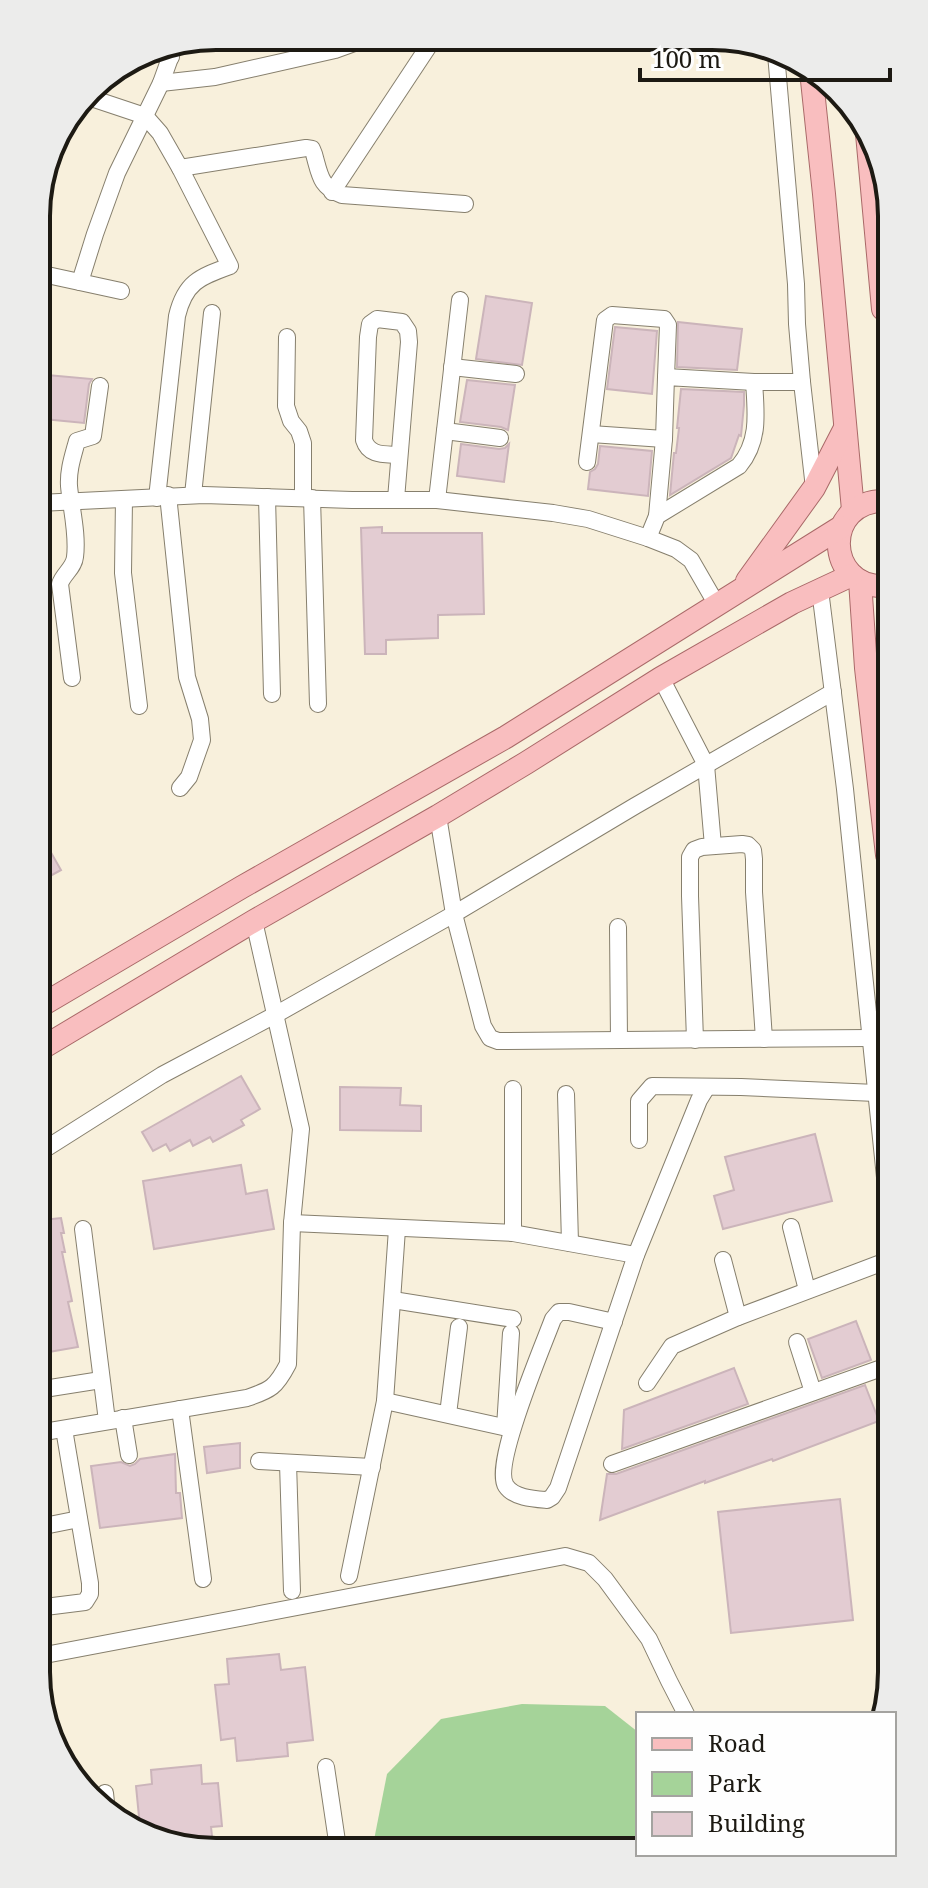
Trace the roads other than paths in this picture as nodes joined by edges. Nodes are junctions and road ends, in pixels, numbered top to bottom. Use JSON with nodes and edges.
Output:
{"nodes":[{"id":1,"x":335,"y":50,"type":"edge"},
{"id":2,"x":426,"y":50,"type":"edge"},
{"id":3,"x":171,"y":57,"type":"edge"},
{"id":4,"x":777,"y":63,"type":"edge"},
{"id":5,"x":161,"y":83,"type":"junction"},
{"id":6,"x":812,"y":84,"type":"edge"},
{"id":7,"x":97,"y":100,"type":"edge"},
{"id":8,"x":145,"y":116,"type":"junction"},
{"id":9,"x":180,"y":168,"type":"junction"},
{"id":10,"x":872,"y":174,"type":"edge"},
{"id":11,"x":332,"y":192,"type":"junction"},
{"id":12,"x":465,"y":204,"type":"dead end"},
{"id":13,"x":878,"y":215,"type":"edge"},
{"id":14,"x":50,"y":276,"type":"edge"},
{"id":15,"x":80,"y":282,"type":"junction"},
{"id":16,"x":121,"y":291,"type":"dead end"},
{"id":17,"x":460,"y":300,"type":"dead end"},
{"id":18,"x":212,"y":313,"type":"dead end"},
{"id":19,"x":287,"y":337,"type":"dead end"},
{"id":20,"x":452,"y":367,"type":"junction"},
{"id":21,"x":516,"y":374,"type":"dead end"},
{"id":22,"x":666,"y":377,"type":"junction"},
{"id":23,"x":754,"y":382,"type":"junction"},
{"id":24,"x":802,"y":382,"type":"junction"},
{"id":25,"x":100,"y":386,"type":"dead end"},
{"id":26,"x":845,"y":427,"type":"junction"},
{"id":27,"x":445,"y":431,"type":"junction"},
{"id":28,"x":591,"y":434,"type":"junction"},
{"id":29,"x":500,"y":438,"type":"dead end"},
{"id":30,"x":664,"y":439,"type":"junction"},
{"id":31,"x":398,"y":455,"type":"junction"},
{"id":32,"x":587,"y":462,"type":"dead end"},
{"id":33,"x":814,"y":488,"type":"junction"},
{"id":34,"x":193,"y":495,"type":"junction"},
{"id":35,"x":163,"y":496,"type":"junction"},
{"id":36,"x":267,"y":497,"type":"junction"},
{"id":37,"x":308,"y":498,"type":"junction"},
{"id":38,"x":124,"y":499,"type":"junction"},
{"id":39,"x":396,"y":499,"type":"junction"},
{"id":40,"x":437,"y":500,"type":"junction"},
{"id":41,"x":73,"y":501,"type":"junction"},
{"id":42,"x":878,"y":501,"type":"edge"},
{"id":43,"x":50,"y":502,"type":"edge"},
{"id":44,"x":657,"y":516,"type":"junction"},
{"id":45,"x":847,"y":519,"type":"junction"},
{"id":46,"x":648,"y":538,"type":"junction"},
{"id":47,"x":856,"y":578,"type":"junction"},
{"id":48,"x":878,"y":586,"type":"edge"},
{"id":49,"x":820,"y":590,"type":"junction"},
{"id":50,"x":740,"y":591,"type":"junction"},
{"id":51,"x":717,"y":605,"type":"junction"},
{"id":52,"x":72,"y":678,"type":"dead end"},
{"id":53,"x":661,"y":678,"type":"junction"},
{"id":54,"x":833,"y":692,"type":"junction"},
{"id":55,"x":272,"y":694,"type":"dead end"},
{"id":56,"x":318,"y":704,"type":"dead end"},
{"id":57,"x":139,"y":706,"type":"dead end"},
{"id":58,"x":506,"y":737,"type":"junction"},
{"id":59,"x":526,"y":763,"type":"junction"},
{"id":60,"x":706,"y":765,"type":"junction"},
{"id":61,"x":878,"y":775,"type":"edge"},
{"id":62,"x":180,"y":788,"type":"dead end"},
{"id":63,"x":438,"y":816,"type":"junction"},
{"id":64,"x":713,"y":846,"type":"junction"},
{"id":65,"x":454,"y":914,"type":"junction"},
{"id":66,"x":254,"y":921,"type":"junction"},
{"id":67,"x":618,"y":927,"type":"dead end"},
{"id":68,"x":50,"y":1000,"type":"edge"},
{"id":69,"x":275,"y":1015,"type":"junction"},
{"id":70,"x":870,"y":1038,"type":"junction"},
{"id":71,"x":764,"y":1039,"type":"junction"},
{"id":72,"x":619,"y":1040,"type":"junction"},
{"id":73,"x":695,"y":1040,"type":"junction"},
{"id":74,"x":50,"y":1043,"type":"edge"},
{"id":75,"x":707,"y":1087,"type":"junction"},
{"id":76,"x":513,"y":1089,"type":"dead end"},
{"id":77,"x":876,"y":1093,"type":"junction"},
{"id":78,"x":566,"y":1094,"type":"dead end"},
{"id":79,"x":878,"y":1112,"type":"edge"},
{"id":80,"x":639,"y":1140,"type":"dead end"},
{"id":81,"x":50,"y":1146,"type":"edge"},
{"id":82,"x":292,"y":1223,"type":"junction"},
{"id":83,"x":791,"y":1227,"type":"dead end"},
{"id":84,"x":83,"y":1229,"type":"dead end"},
{"id":85,"x":397,"y":1229,"type":"junction"},
{"id":86,"x":513,"y":1233,"type":"junction"},
{"id":87,"x":570,"y":1243,"type":"junction"},
{"id":88,"x":636,"y":1255,"type":"junction"},
{"id":89,"x":723,"y":1260,"type":"dead end"},
{"id":90,"x":878,"y":1264,"type":"edge"},
{"id":91,"x":807,"y":1290,"type":"junction"},
{"id":92,"x":393,"y":1300,"type":"junction"},
{"id":93,"x":738,"y":1317,"type":"junction"},
{"id":94,"x":614,"y":1322,"type":"junction"},
{"id":95,"x":459,"y":1327,"type":"dead end"},
{"id":96,"x":797,"y":1342,"type":"dead end"},
{"id":97,"x":878,"y":1369,"type":"edge"},
{"id":98,"x":101,"y":1380,"type":"junction"},
{"id":99,"x":647,"y":1383,"type":"dead end"},
{"id":100,"x":50,"y":1388,"type":"edge"},
{"id":101,"x":813,"y":1392,"type":"junction"},
{"id":102,"x":385,"y":1401,"type":"junction"},
{"id":103,"x":180,"y":1409,"type":"junction"},
{"id":104,"x":448,"y":1414,"type":"junction"},
{"id":105,"x":115,"y":1420,"type":"junction"},
{"id":106,"x":509,"y":1428,"type":"junction"},
{"id":107,"x":64,"y":1429,"type":"junction"},
{"id":108,"x":50,"y":1431,"type":"edge"},
{"id":109,"x":129,"y":1455,"type":"dead end"},
{"id":110,"x":259,"y":1461,"type":"dead end"},
{"id":111,"x":288,"y":1463,"type":"junction"},
{"id":112,"x":612,"y":1464,"type":"dead end"},
{"id":113,"x":372,"y":1467,"type":"junction"},
{"id":114,"x":79,"y":1519,"type":"junction"},
{"id":115,"x":50,"y":1525,"type":"edge"},
{"id":116,"x":349,"y":1576,"type":"dead end"},
{"id":117,"x":203,"y":1579,"type":"dead end"},
{"id":118,"x":292,"y":1591,"type":"dead end"},
{"id":119,"x":50,"y":1606,"type":"edge"},
{"id":120,"x":50,"y":1654,"type":"edge"},
{"id":121,"x":685,"y":1712,"type":"edge"},
{"id":122,"x":326,"y":1767,"type":"dead end"},
{"id":123,"x":337,"y":1838,"type":"edge"}],
"edges":[{"from":1,"to":5,"type":"street"},
{"from":2,"to":11,"type":"street"},
{"from":3,"to":5,"type":"street"},
{"from":4,"to":24,"type":"street"},
{"from":5,"to":8,"type":"street"},
{"from":6,"to":26,"type":"main road"},
{"from":7,"to":8,"type":"street"},
{"from":8,"to":9,"type":"street"},
{"from":8,"to":15,"type":"street"},
{"from":9,"to":11,"type":"street"},
{"from":9,"to":35,"type":"street"},
{"from":10,"to":13,"type":"main road"},
{"from":11,"to":12,"type":"street"},
{"from":14,"to":15,"type":"street"},
{"from":15,"to":16,"type":"street"},
{"from":17,"to":20,"type":"street"},
{"from":18,"to":34,"type":"street"},
{"from":19,"to":37,"type":"street"},
{"from":20,"to":21,"type":"street"},
{"from":20,"to":27,"type":"street"},
{"from":22,"to":23,"type":"street"},
{"from":22,"to":28,"type":"street"},
{"from":22,"to":30,"type":"street"},
{"from":23,"to":24,"type":"street"},
{"from":23,"to":44,"type":"street"},
{"from":24,"to":33,"type":"street"},
{"from":25,"to":41,"type":"street"},
{"from":26,"to":33,"type":"main road"},
{"from":26,"to":45,"type":"main road"},
{"from":27,"to":29,"type":"street"},
{"from":27,"to":40,"type":"street"},
{"from":28,"to":30,"type":"street"},
{"from":28,"to":32,"type":"street"},
{"from":30,"to":44,"type":"street"},
{"from":31,"to":31,"type":"street"},
{"from":31,"to":39,"type":"street"},
{"from":33,"to":50,"type":"main road"},
{"from":34,"to":35,"type":"street"},
{"from":34,"to":36,"type":"street"},
{"from":35,"to":38,"type":"street"},
{"from":35,"to":62,"type":"street"},
{"from":36,"to":37,"type":"street"},
{"from":36,"to":55,"type":"street"},
{"from":37,"to":39,"type":"street"},
{"from":37,"to":56,"type":"street"},
{"from":38,"to":41,"type":"street"},
{"from":38,"to":57,"type":"street"},
{"from":39,"to":40,"type":"street"},
{"from":40,"to":46,"type":"street"},
{"from":41,"to":43,"type":"street"},
{"from":41,"to":52,"type":"street"},
{"from":42,"to":45,"type":"main road"},
{"from":44,"to":46,"type":"street"},
{"from":45,"to":47,"type":"main road"},
{"from":45,"to":50,"type":"main road"},
{"from":46,"to":51,"type":"street"},
{"from":47,"to":48,"type":"main road"},
{"from":47,"to":49,"type":"main road"},
{"from":47,"to":61,"type":"main road"},
{"from":49,"to":53,"type":"main road"},
{"from":49,"to":54,"type":"street"},
{"from":50,"to":51,"type":"main road"},
{"from":51,"to":58,"type":"main road"},
{"from":53,"to":59,"type":"main road"},
{"from":53,"to":60,"type":"street"},
{"from":54,"to":60,"type":"street"},
{"from":54,"to":70,"type":"street"},
{"from":58,"to":59,"type":"main road"},
{"from":58,"to":68,"type":"main road"},
{"from":59,"to":63,"type":"main road"},
{"from":60,"to":64,"type":"street"},
{"from":60,"to":65,"type":"street"},
{"from":63,"to":65,"type":"street"},
{"from":63,"to":66,"type":"main road"},
{"from":64,"to":71,"type":"street"},
{"from":64,"to":73,"type":"street"},
{"from":65,"to":69,"type":"street"},
{"from":65,"to":72,"type":"street"},
{"from":66,"to":69,"type":"street"},
{"from":66,"to":74,"type":"main road"},
{"from":67,"to":72,"type":"street"},
{"from":69,"to":81,"type":"street"},
{"from":69,"to":82,"type":"street"},
{"from":70,"to":71,"type":"street"},
{"from":70,"to":77,"type":"street"},
{"from":71,"to":73,"type":"street"},
{"from":72,"to":73,"type":"street"},
{"from":75,"to":77,"type":"street"},
{"from":75,"to":80,"type":"street"},
{"from":75,"to":88,"type":"street"},
{"from":76,"to":86,"type":"street"},
{"from":77,"to":79,"type":"street"},
{"from":78,"to":87,"type":"street"},
{"from":82,"to":85,"type":"street"},
{"from":82,"to":103,"type":"street"},
{"from":83,"to":91,"type":"street"},
{"from":84,"to":98,"type":"street"},
{"from":85,"to":86,"type":"street"},
{"from":85,"to":92,"type":"street"},
{"from":86,"to":87,"type":"street"},
{"from":87,"to":88,"type":"street"},
{"from":88,"to":94,"type":"street"},
{"from":89,"to":93,"type":"street"},
{"from":90,"to":91,"type":"street"},
{"from":91,"to":93,"type":"street"},
{"from":92,"to":102,"type":"street"},
{"from":92,"to":106,"type":"street"},
{"from":93,"to":99,"type":"street"},
{"from":94,"to":106,"type":"street"},
{"from":94,"to":106,"type":"street"},
{"from":95,"to":104,"type":"street"},
{"from":96,"to":101,"type":"street"},
{"from":97,"to":101,"type":"street"},
{"from":98,"to":100,"type":"street"},
{"from":98,"to":105,"type":"street"},
{"from":101,"to":112,"type":"street"},
{"from":102,"to":104,"type":"street"},
{"from":102,"to":113,"type":"street"},
{"from":103,"to":105,"type":"street"},
{"from":103,"to":117,"type":"street"},
{"from":104,"to":106,"type":"street"},
{"from":105,"to":107,"type":"street"},
{"from":105,"to":109,"type":"street"},
{"from":107,"to":108,"type":"street"},
{"from":107,"to":114,"type":"street"},
{"from":110,"to":111,"type":"street"},
{"from":111,"to":113,"type":"street"},
{"from":111,"to":118,"type":"street"},
{"from":113,"to":116,"type":"street"},
{"from":114,"to":115,"type":"street"},
{"from":114,"to":119,"type":"street"},
{"from":120,"to":121,"type":"street"},
{"from":122,"to":123,"type":"street"}]}
